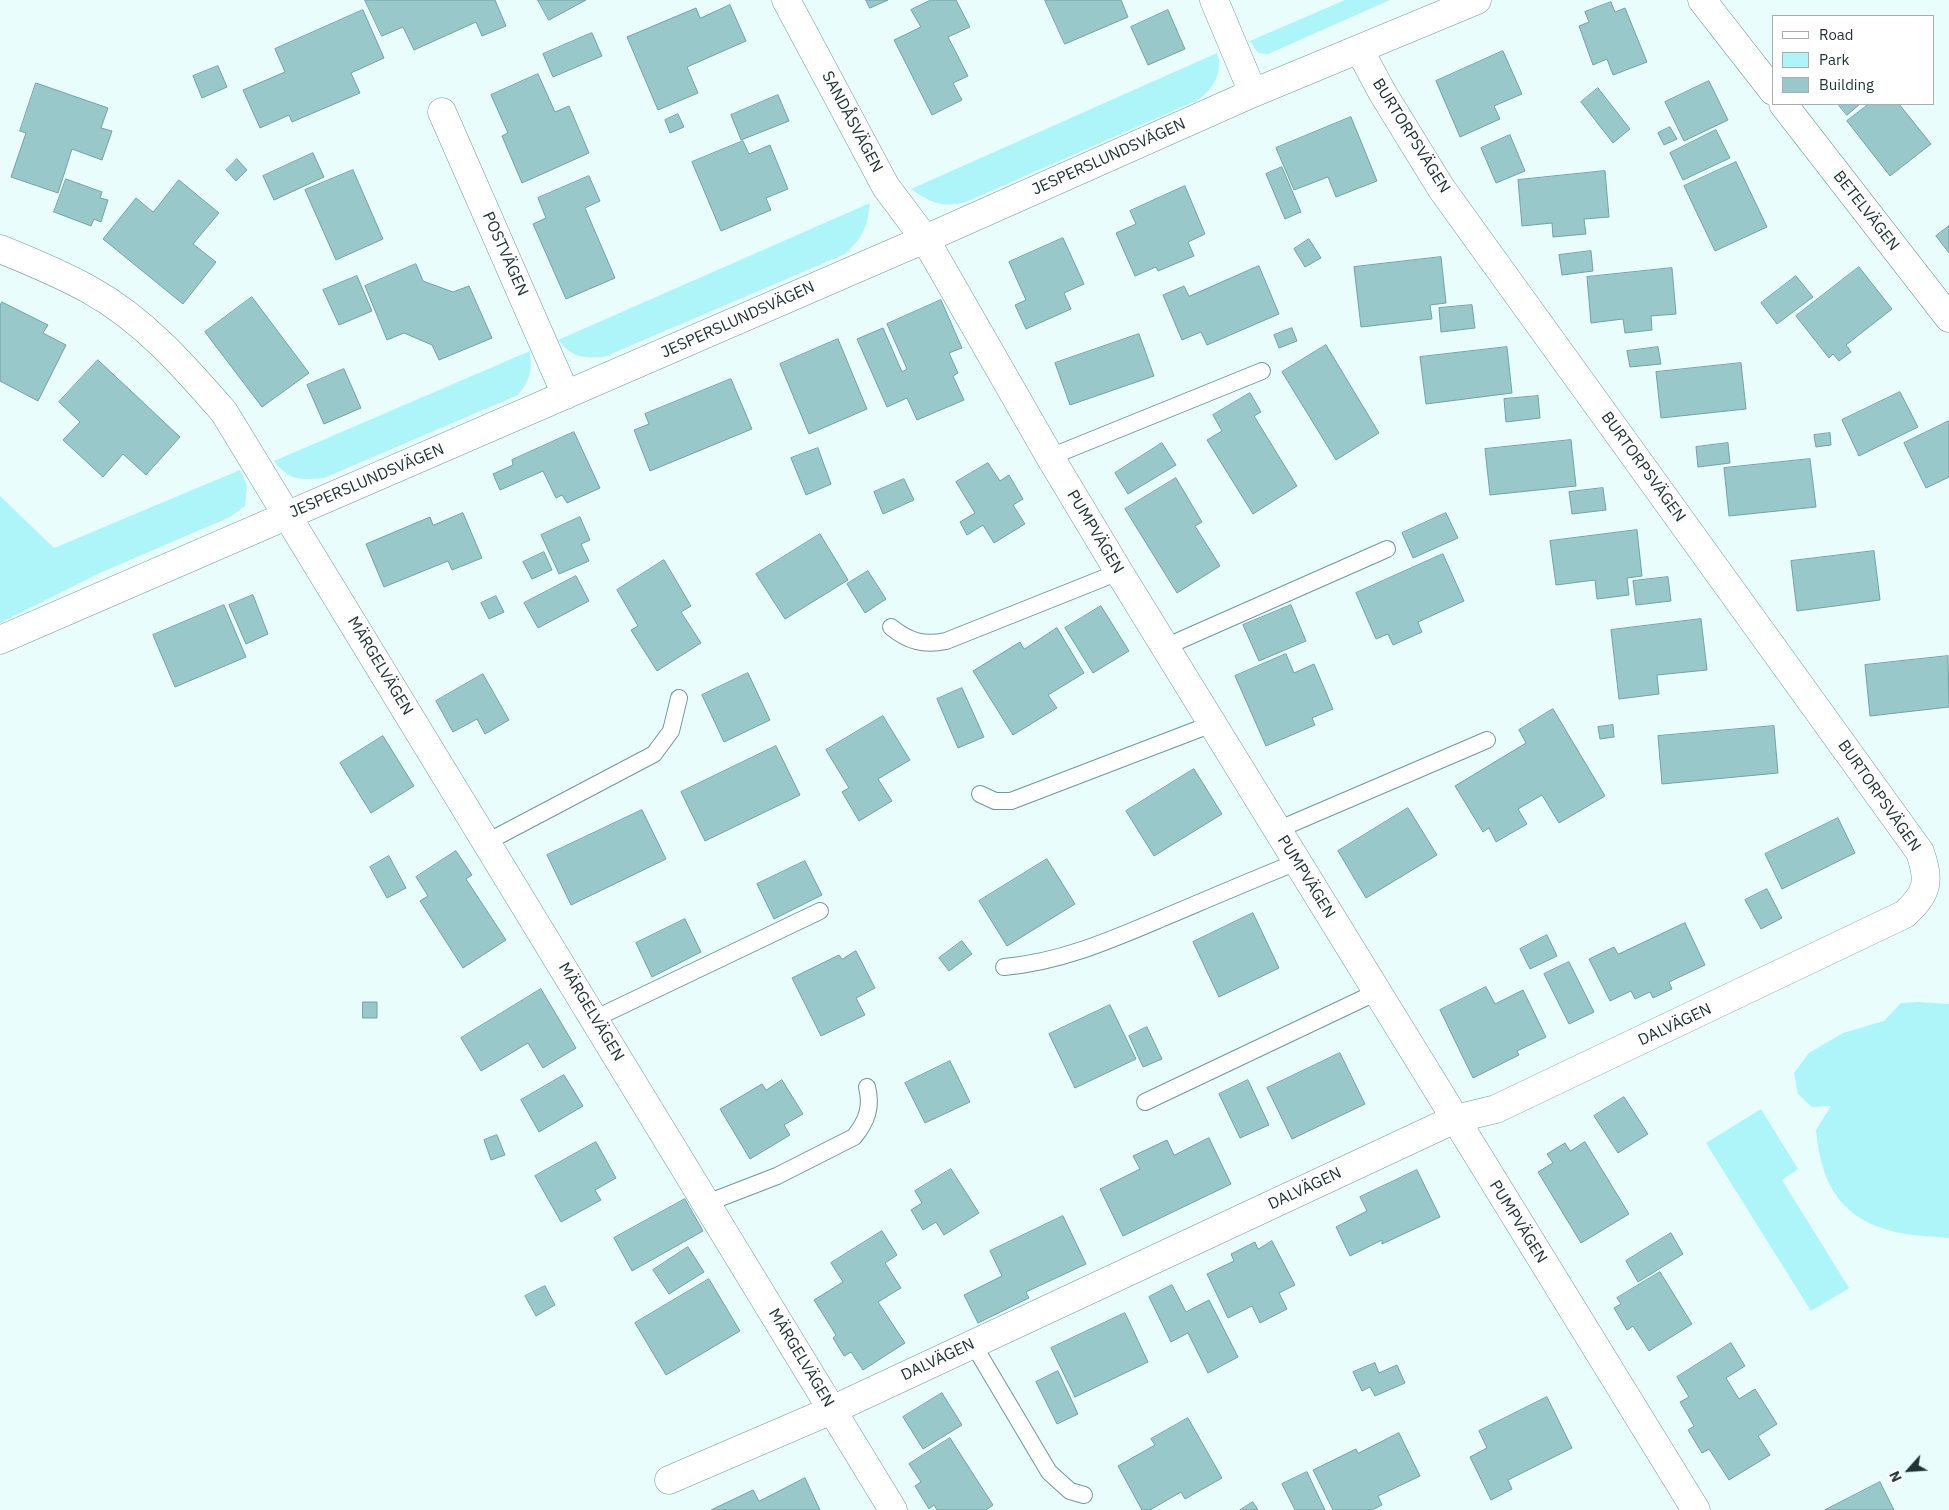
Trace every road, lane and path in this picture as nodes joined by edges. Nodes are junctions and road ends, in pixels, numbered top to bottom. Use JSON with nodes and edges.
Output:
{"nodes":[{"id":1,"x":786,"y":0,"type":"edge"},
{"id":2,"x":1214,"y":0,"type":"edge"},
{"id":3,"x":1477,"y":0,"type":"edge"},
{"id":4,"x":1702,"y":0,"type":"edge"},
{"id":5,"x":1359,"y":49,"type":"junction"},
{"id":6,"x":1772,"y":90,"type":"edge"},
{"id":7,"x":1253,"y":93,"type":"junction"},
{"id":8,"x":1784,"y":105,"type":"edge"},
{"id":9,"x":442,"y":112,"type":"dead end"},
{"id":10,"x":925,"y":239,"type":"junction"},
{"id":11,"x":0,"y":249,"type":"edge"},
{"id":12,"x":1949,"y":318,"type":"edge"},
{"id":13,"x":1262,"y":372,"type":"dead end"},
{"id":14,"x":566,"y":395,"type":"junction"},
{"id":15,"x":1050,"y":458,"type":"junction"},
{"id":16,"x":288,"y":515,"type":"junction"},
{"id":17,"x":1387,"y":549,"type":"dead end"},
{"id":18,"x":1120,"y":572,"type":"junction"},
{"id":19,"x":891,"y":627,"type":"dead end"},
{"id":20,"x":0,"y":640,"type":"edge"},
{"id":21,"x":1165,"y":647,"type":"junction"},
{"id":22,"x":679,"y":698,"type":"dead end"},
{"id":23,"x":1212,"y":724,"type":"junction"},
{"id":24,"x":1487,"y":740,"type":"dead end"},
{"id":25,"x":980,"y":794,"type":"dead end"},
{"id":26,"x":1277,"y":830,"type":"junction"},
{"id":27,"x":487,"y":842,"type":"junction"},
{"id":28,"x":1297,"y":862,"type":"junction"},
{"id":29,"x":1927,"y":884,"type":"joint"},
{"id":30,"x":820,"y":911,"type":"dead end"},
{"id":31,"x":1004,"y":967,"type":"dead end"},
{"id":32,"x":1377,"y":992,"type":"junction"},
{"id":33,"x":594,"y":1019,"type":"junction"},
{"id":34,"x":867,"y":1087,"type":"dead end"},
{"id":35,"x":1145,"y":1102,"type":"dead end"},
{"id":36,"x":1455,"y":1119,"type":"junction"},
{"id":37,"x":707,"y":1203,"type":"junction"},
{"id":38,"x":973,"y":1344,"type":"junction"},
{"id":39,"x":832,"y":1410,"type":"junction"},
{"id":40,"x":669,"y":1480,"type":"dead end"},
{"id":41,"x":1084,"y":1495,"type":"dead end"},
{"id":42,"x":1688,"y":1509,"type":"edge"},
{"id":43,"x":893,"y":1510,"type":"edge"}],
"edges":[{"from":1,"to":10,"type":"street","name":"SANDÅSVÄGEN"},
{"from":2,"to":7,"type":"street"},
{"from":3,"to":5,"type":"street","name":"JESPERSLUNDSVÄGEN"},
{"from":4,"to":6,"type":"street"},
{"from":5,"to":7,"type":"street","name":"JESPERSLUNDSVÄGEN"},
{"from":5,"to":29,"type":"street","name":"BURTORPSVÄGEN"},
{"from":7,"to":10,"type":"street","name":"JESPERSLUNDSVÄGEN"},
{"from":8,"to":12,"type":"street","name":"BETELVÄGEN"},
{"from":9,"to":14,"type":"street","name":"POSTVÄGEN"},
{"from":10,"to":14,"type":"street","name":"JESPERSLUNDSVÄGEN"},
{"from":10,"to":15,"type":"street","name":"PUMPVÄGEN"},
{"from":11,"to":16,"type":"street","name":"MÄRGELVÄGEN"},
{"from":13,"to":15,"type":"lane"},
{"from":14,"to":16,"type":"street","name":"JESPERSLUNDSVÄGEN"},
{"from":15,"to":18,"type":"street","name":"PUMPVÄGEN"},
{"from":16,"to":20,"type":"street","name":"JESPERSLUNDSVÄGEN"},
{"from":16,"to":27,"type":"street","name":"MÄRGELVÄGEN"},
{"from":17,"to":21,"type":"lane"},
{"from":18,"to":19,"type":"lane"},
{"from":18,"to":21,"type":"street","name":"PUMPVÄGEN"},
{"from":21,"to":23,"type":"street","name":"PUMPVÄGEN"},
{"from":22,"to":27,"type":"lane"},
{"from":23,"to":25,"type":"lane"},
{"from":23,"to":26,"type":"street","name":"PUMPVÄGEN"},
{"from":24,"to":26,"type":"lane"},
{"from":26,"to":28,"type":"street","name":"PUMPVÄGEN"},
{"from":27,"to":33,"type":"street","name":"MÄRGELVÄGEN"},
{"from":28,"to":31,"type":"lane"},
{"from":28,"to":32,"type":"street","name":"PUMPVÄGEN"},
{"from":29,"to":36,"type":"street","name":"DALVÄGEN"},
{"from":30,"to":33,"type":"lane"},
{"from":32,"to":35,"type":"lane"},
{"from":32,"to":36,"type":"street","name":"PUMPVÄGEN"},
{"from":33,"to":37,"type":"street","name":"MÄRGELVÄGEN"},
{"from":34,"to":37,"type":"lane"},
{"from":36,"to":38,"type":"street","name":"DALVÄGEN"},
{"from":36,"to":42,"type":"street","name":"PUMPVÄGEN"},
{"from":37,"to":39,"type":"street","name":"MÄRGELVÄGEN"},
{"from":38,"to":39,"type":"street","name":"DALVÄGEN"},
{"from":38,"to":41,"type":"lane"},
{"from":39,"to":40,"type":"street","name":"DALVÄGEN"},
{"from":39,"to":43,"type":"street","name":"MÄRGELVÄGEN"}]}
